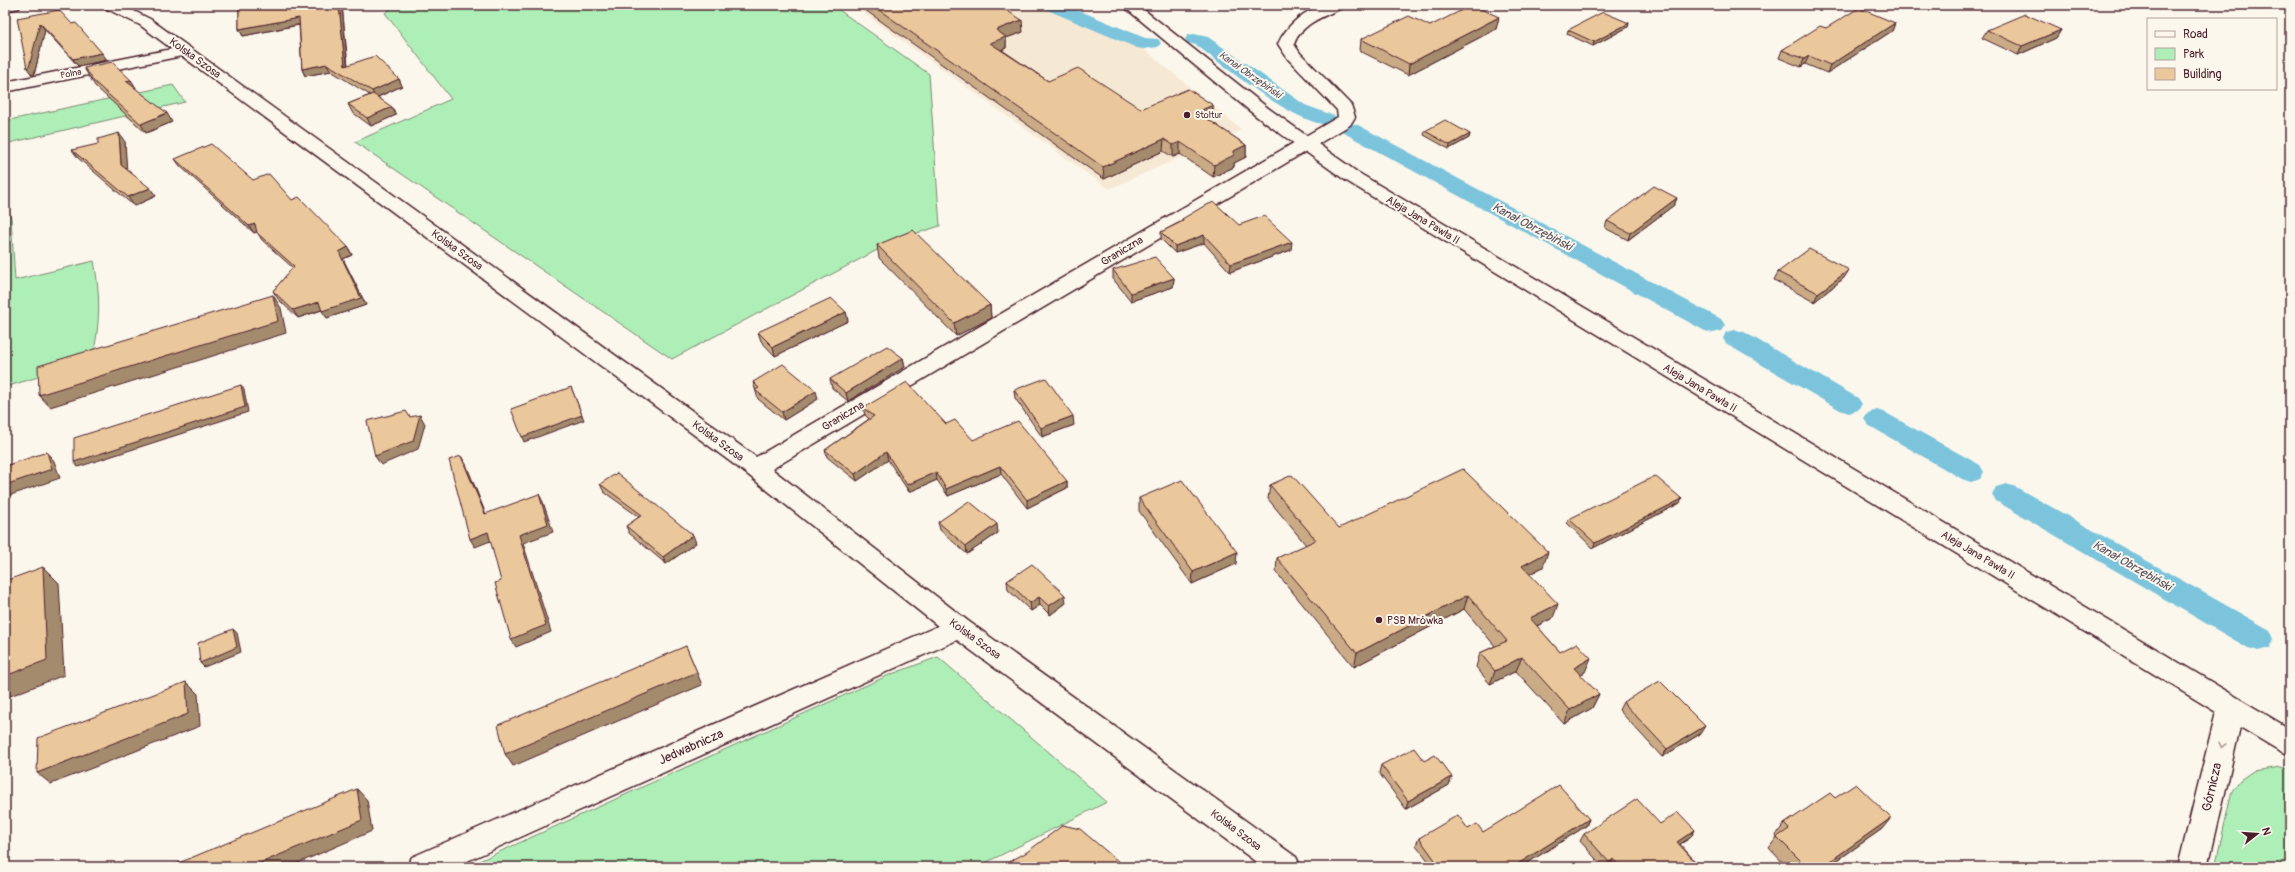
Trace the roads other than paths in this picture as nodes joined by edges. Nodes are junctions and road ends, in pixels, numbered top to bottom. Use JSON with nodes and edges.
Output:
{"nodes":[{"id":1,"x":14,"y":5,"type":"edge"},
{"id":2,"x":110,"y":5,"type":"edge"},
{"id":3,"x":1129,"y":5,"type":"edge"},
{"id":4,"x":1336,"y":5,"type":"edge"},
{"id":5,"x":5,"y":8,"type":"edge"},
{"id":6,"x":139,"y":13,"type":"edge"},
{"id":7,"x":185,"y":51,"type":"junction"},
{"id":8,"x":5,"y":87,"type":"edge"},
{"id":9,"x":1305,"y":143,"type":"junction"},
{"id":10,"x":755,"y":468,"type":"junction"},
{"id":11,"x":959,"y":628,"type":"junction"},
{"id":12,"x":2231,"y":707,"type":"junction"},
{"id":13,"x":2290,"y":744,"type":"edge"},
{"id":14,"x":422,"y":867,"type":"edge"},
{"id":15,"x":1286,"y":867,"type":"edge"},
{"id":16,"x":2193,"y":867,"type":"edge"}],
"edges":[{"from":1,"to":5,"type":"street"},
{"from":2,"to":6,"type":"street","name":"Kolska Szosa"},
{"from":3,"to":9,"type":"street","name":"Aleja Jana Pawła II"},
{"from":4,"to":9,"type":"street","name":"Graniczna"},
{"from":6,"to":7,"type":"street","name":"Kolska Szosa"},
{"from":7,"to":8,"type":"street","name":"Polna"},
{"from":7,"to":10,"type":"street","name":"Kolska Szosa"},
{"from":9,"to":10,"type":"street","name":"Graniczna"},
{"from":9,"to":12,"type":"street","name":"Aleja Jana Pawła II"},
{"from":10,"to":11,"type":"street","name":"Kolska Szosa"},
{"from":11,"to":14,"type":"street","name":"Jedwabnicza"},
{"from":11,"to":15,"type":"street","name":"Kolska Szosa"},
{"from":12,"to":13,"type":"street","name":"Aleja Jana Pawła II"},
{"from":12,"to":16,"type":"street","name":"Górnicza","one_way":true}]}
